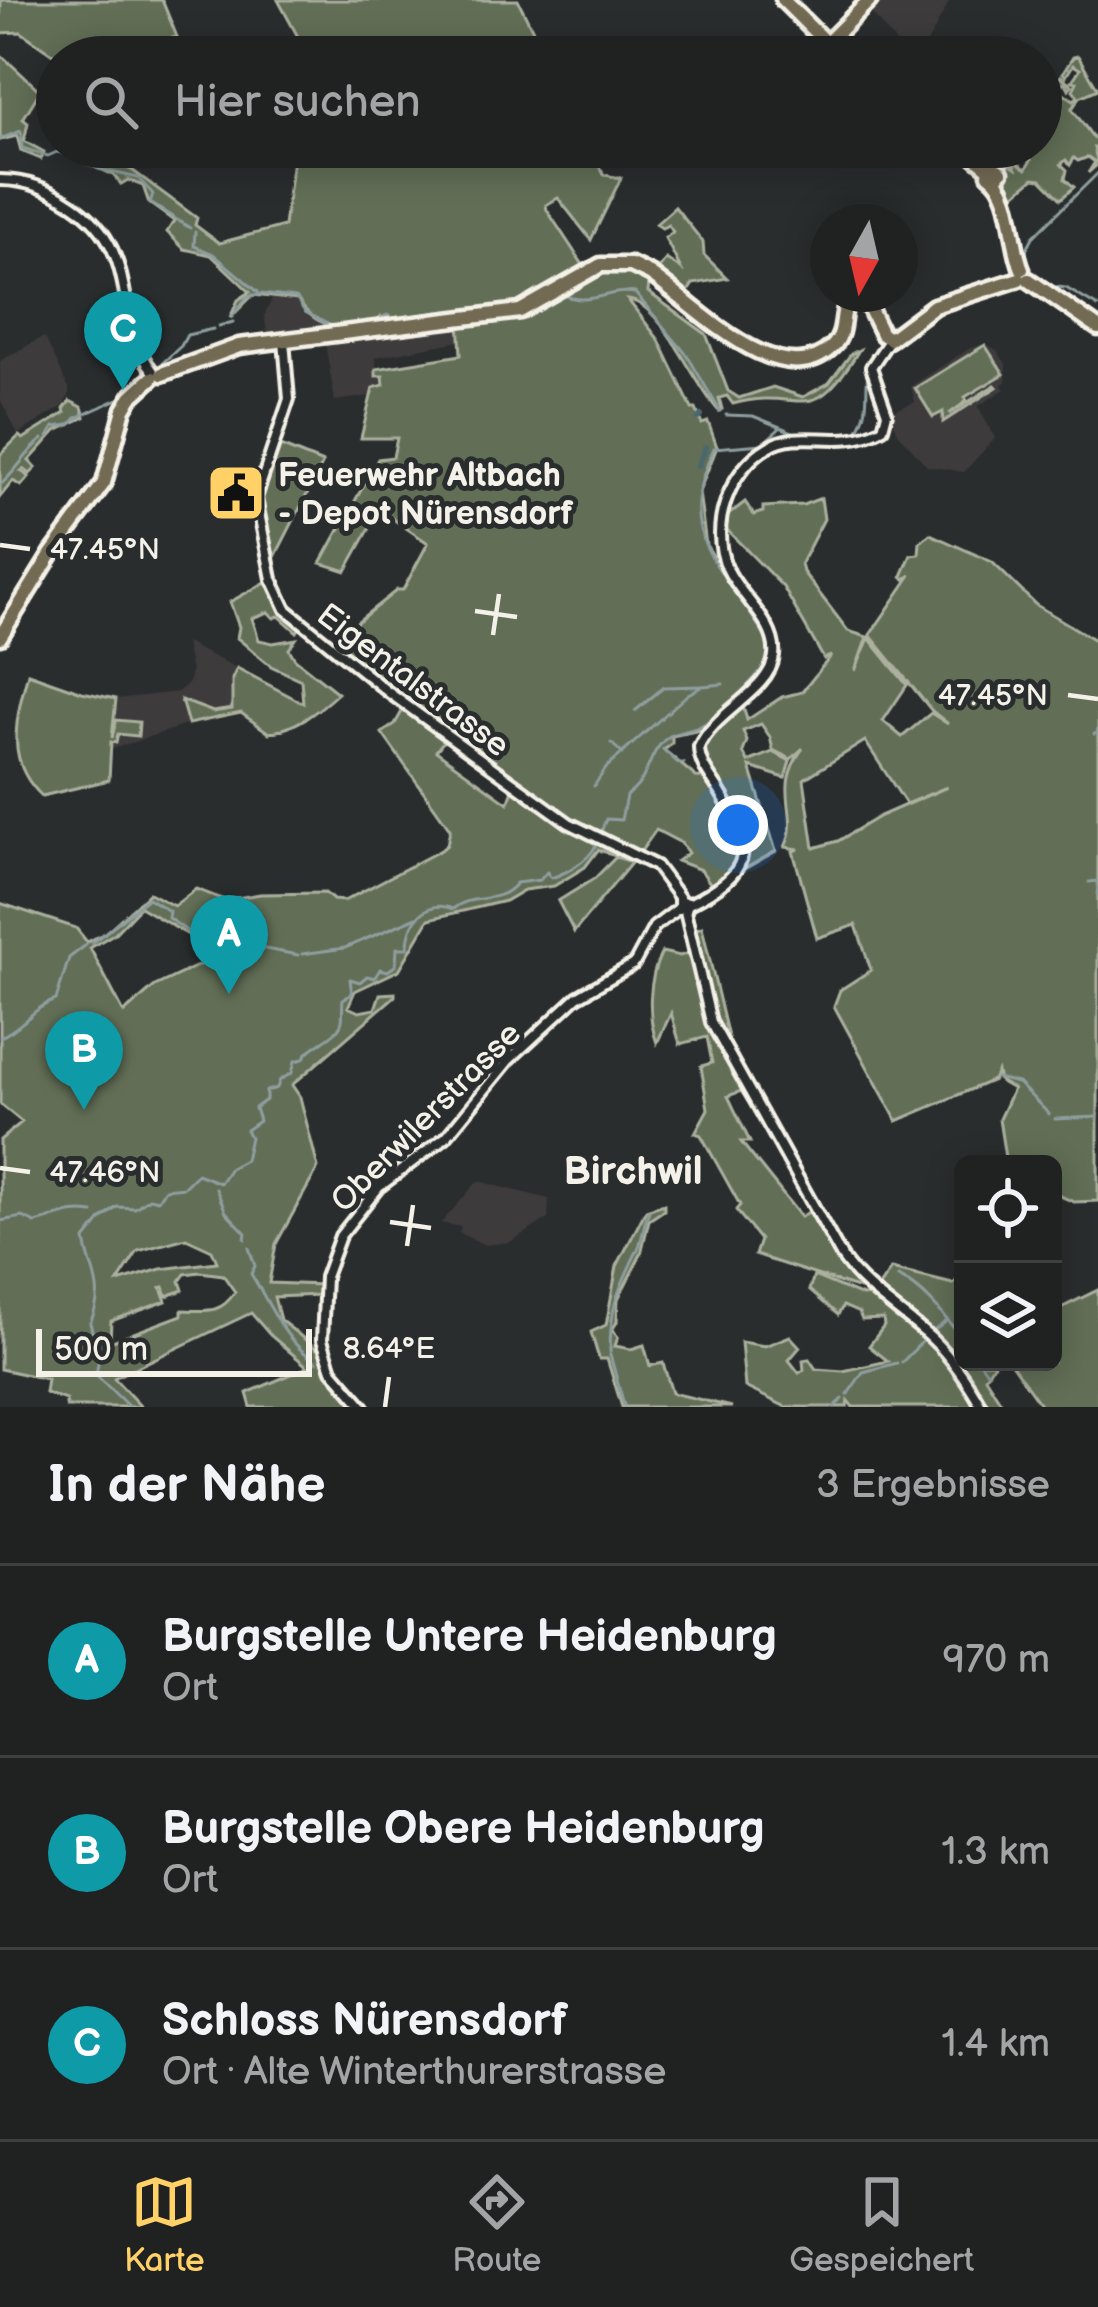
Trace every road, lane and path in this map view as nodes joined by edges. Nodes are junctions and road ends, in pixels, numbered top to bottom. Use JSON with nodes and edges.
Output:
{"nodes":[{"id":1,"x":785,"y":0,"type":"edge"},
{"id":2,"x":868,"y":0,"type":"edge"},
{"id":3,"x":820,"y":36,"type":"edge"},
{"id":4,"x":839,"y":36,"type":"edge"},
{"id":5,"x":986,"y":168,"type":"edge"},
{"id":6,"x":0,"y":180,"type":"edge"},
{"id":7,"x":1023,"y":276,"type":"junction"},
{"id":8,"x":1098,"y":328,"type":"edge"},
{"id":9,"x":890,"y":339,"type":"junction"},
{"id":10,"x":284,"y":341,"type":"junction"},
{"id":11,"x":156,"y":374,"type":"junction"},
{"id":12,"x":0,"y":637,"type":"edge"},
{"id":13,"x":684,"y":906,"type":"junction"},
{"id":14,"x":364,"y":1407,"type":"edge"},
{"id":15,"x":982,"y":1407,"type":"edge"}],
"edges":[{"from":1,"to":3,"type":"main road"},
{"from":2,"to":4,"type":"main road"},
{"from":5,"to":7,"type":"main road"},
{"from":6,"to":11,"type":"street"},
{"from":7,"to":8,"type":"main road"},
{"from":7,"to":9,"type":"main road"},
{"from":9,"to":10,"type":"main road"},
{"from":9,"to":13,"type":"street","name":"Oberwilerstrasse"},
{"from":10,"to":11,"type":"main road"},
{"from":10,"to":13,"type":"street","name":"Eigentalstrasse"},
{"from":11,"to":12,"type":"main road"},
{"from":13,"to":14,"type":"street","name":"Oberwilerstrasse"},
{"from":13,"to":15,"type":"street"}]}
